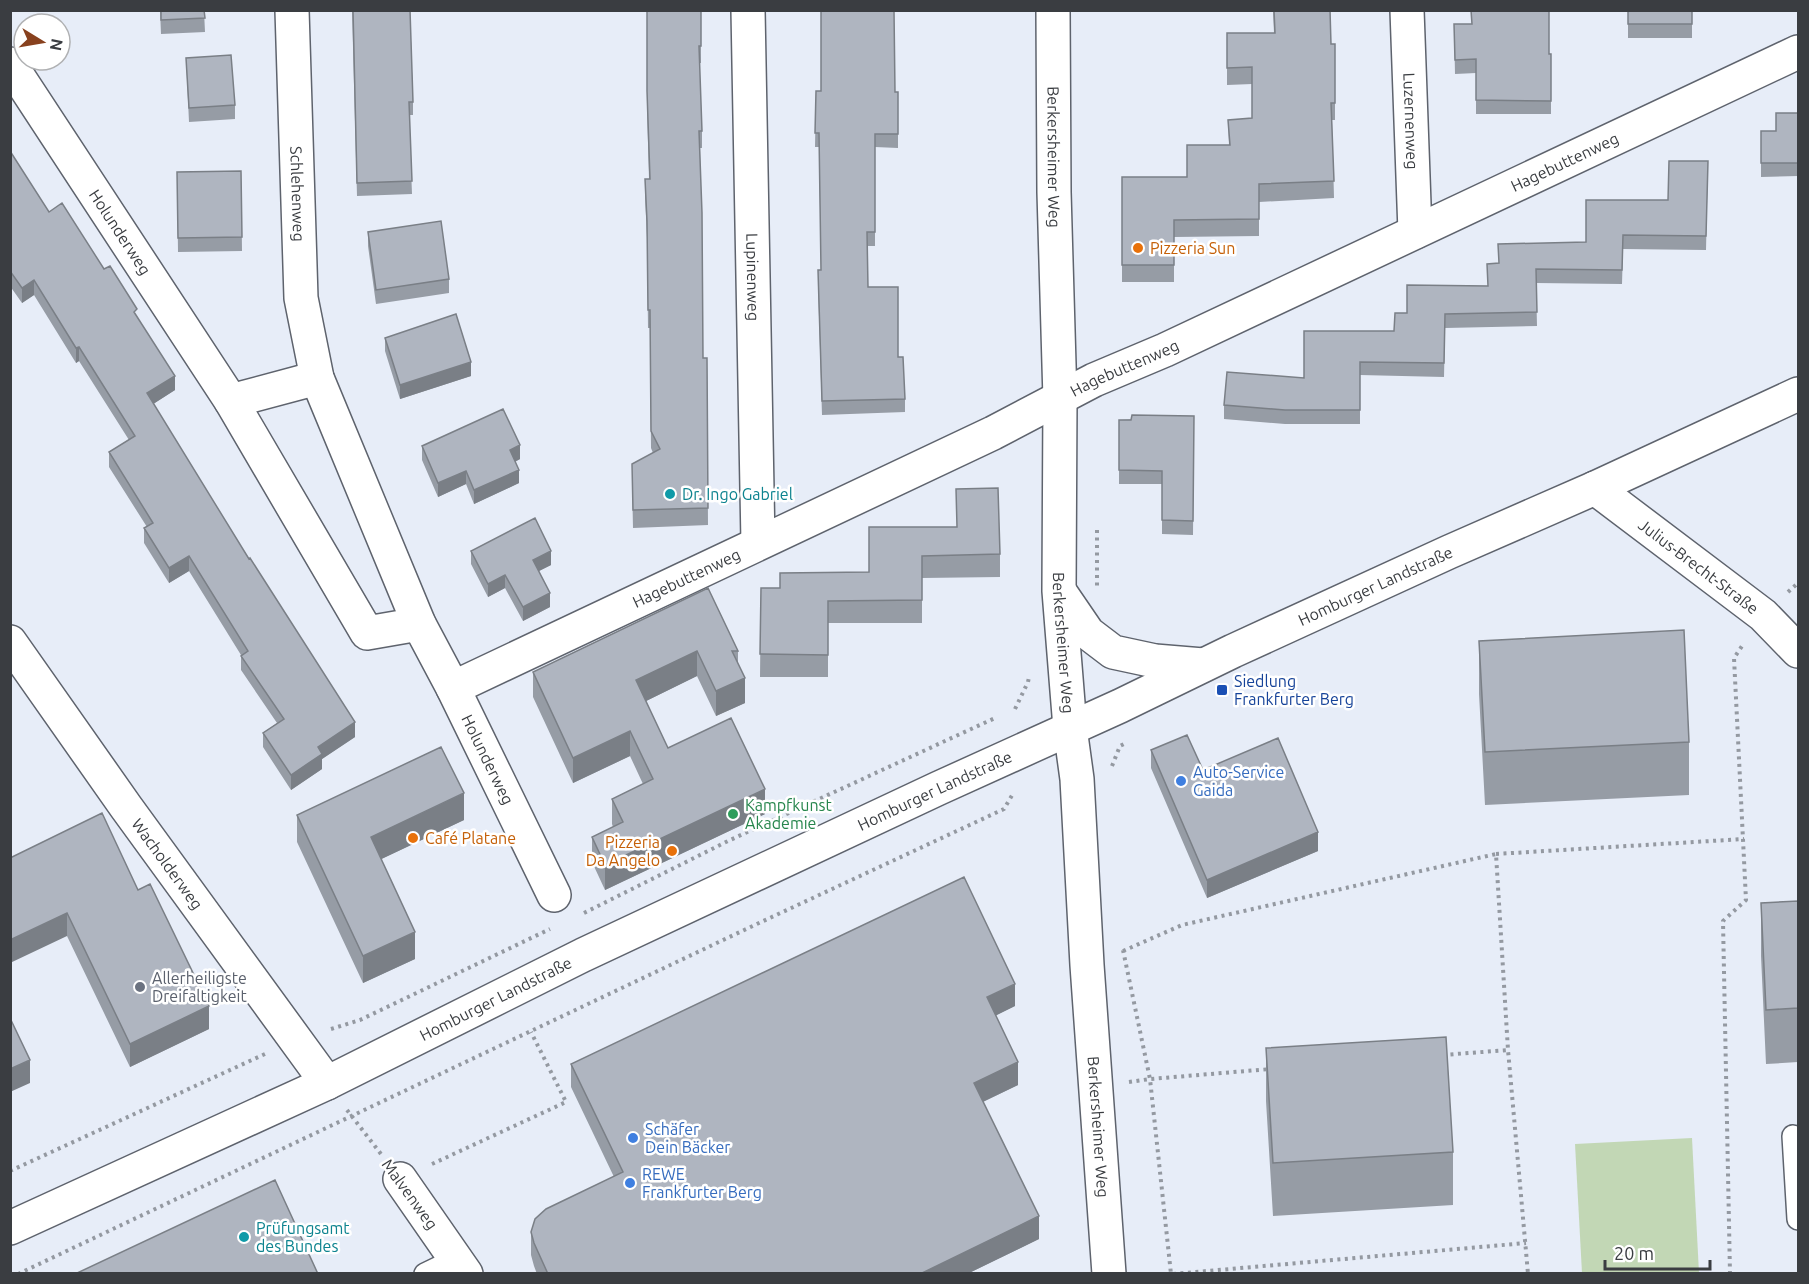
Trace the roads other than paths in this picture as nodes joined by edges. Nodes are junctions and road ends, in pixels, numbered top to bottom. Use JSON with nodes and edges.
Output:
{"nodes":[{"id":1,"x":292,"y":10,"type":"edge"},
{"id":2,"x":748,"y":10,"type":"edge"},
{"id":3,"x":1053,"y":10,"type":"edge"},
{"id":4,"x":1407,"y":10,"type":"edge"},
{"id":5,"x":1798,"y":52,"type":"edge"},
{"id":6,"x":10,"y":63,"type":"edge"},
{"id":7,"x":1415,"y":232,"type":"junction"},
{"id":8,"x":317,"y":378,"type":"junction"},
{"id":9,"x":1798,"y":394,"type":"edge"},
{"id":10,"x":1060,"y":399,"type":"junction"},
{"id":11,"x":231,"y":401,"type":"junction"},
{"id":12,"x":1595,"y":488,"type":"junction"},
{"id":13,"x":758,"y":543,"type":"junction"},
{"id":14,"x":1059,"y":591,"type":"junction"},
{"id":15,"x":419,"y":624,"type":"junction"},
{"id":16,"x":10,"y":642,"type":"edge"},
{"id":17,"x":1798,"y":651,"type":"edge"},
{"id":18,"x":1203,"y":665,"type":"junction"},
{"id":19,"x":453,"y":688,"type":"junction"},
{"id":20,"x":1071,"y":728,"type":"junction"},
{"id":21,"x":563,"y":912,"type":"road end"},
{"id":22,"x":327,"y":1083,"type":"junction"},
{"id":23,"x":1793,"y":1136,"type":"dead end"},
{"id":24,"x":400,"y":1179,"type":"road end"},
{"id":25,"x":1798,"y":1219,"type":"edge"},
{"id":26,"x":10,"y":1228,"type":"edge"},
{"id":27,"x":461,"y":1266,"type":"edge"},
{"id":28,"x":425,"y":1274,"type":"edge"},
{"id":29,"x":1108,"y":1274,"type":"edge"}],
"edges":[{"from":1,"to":8,"type":"street","name":"Schlehenweg"},
{"from":2,"to":13,"type":"street","name":"Lupinenweg"},
{"from":3,"to":10,"type":"street","name":"Berkersheimer Weg"},
{"from":4,"to":7,"type":"street","name":"Luzernenweg"},
{"from":5,"to":7,"type":"street","name":"Hagebuttenweg"},
{"from":6,"to":11,"type":"street","name":"Holunderweg"},
{"from":7,"to":10,"type":"street","name":"Hagebuttenweg"},
{"from":8,"to":11,"type":"street"},
{"from":8,"to":15,"type":"street","name":"Holunderweg"},
{"from":9,"to":12,"type":"street","name":"Homburger Landstraße"},
{"from":10,"to":13,"type":"street","name":"Hagebuttenweg"},
{"from":10,"to":14,"type":"street","name":"Berkersheimer Weg"},
{"from":11,"to":15,"type":"street","name":"Holunderweg"},
{"from":12,"to":17,"type":"street","name":"Julius-Brecht-Straße"},
{"from":12,"to":18,"type":"street","name":"Homburger Landstraße"},
{"from":13,"to":19,"type":"street","name":"Hagebuttenweg"},
{"from":14,"to":18,"type":"street"},
{"from":14,"to":20,"type":"street","name":"Berkersheimer Weg"},
{"from":15,"to":19,"type":"street","name":"Holunderweg"},
{"from":16,"to":22,"type":"street","name":"Wacholderweg"},
{"from":18,"to":20,"type":"street","name":"Homburger Landstraße"},
{"from":19,"to":21,"type":"street","name":"Holunderweg"},
{"from":20,"to":22,"type":"street","name":"Homburger Landstraße"},
{"from":20,"to":29,"type":"street","name":"Berkersheimer Weg"},
{"from":22,"to":26,"type":"street","name":"Homburger Landstraße"},
{"from":23,"to":25,"type":"lane"},
{"from":24,"to":27,"type":"street","name":"Malvenweg"},
{"from":27,"to":28,"type":"lane"}]}
